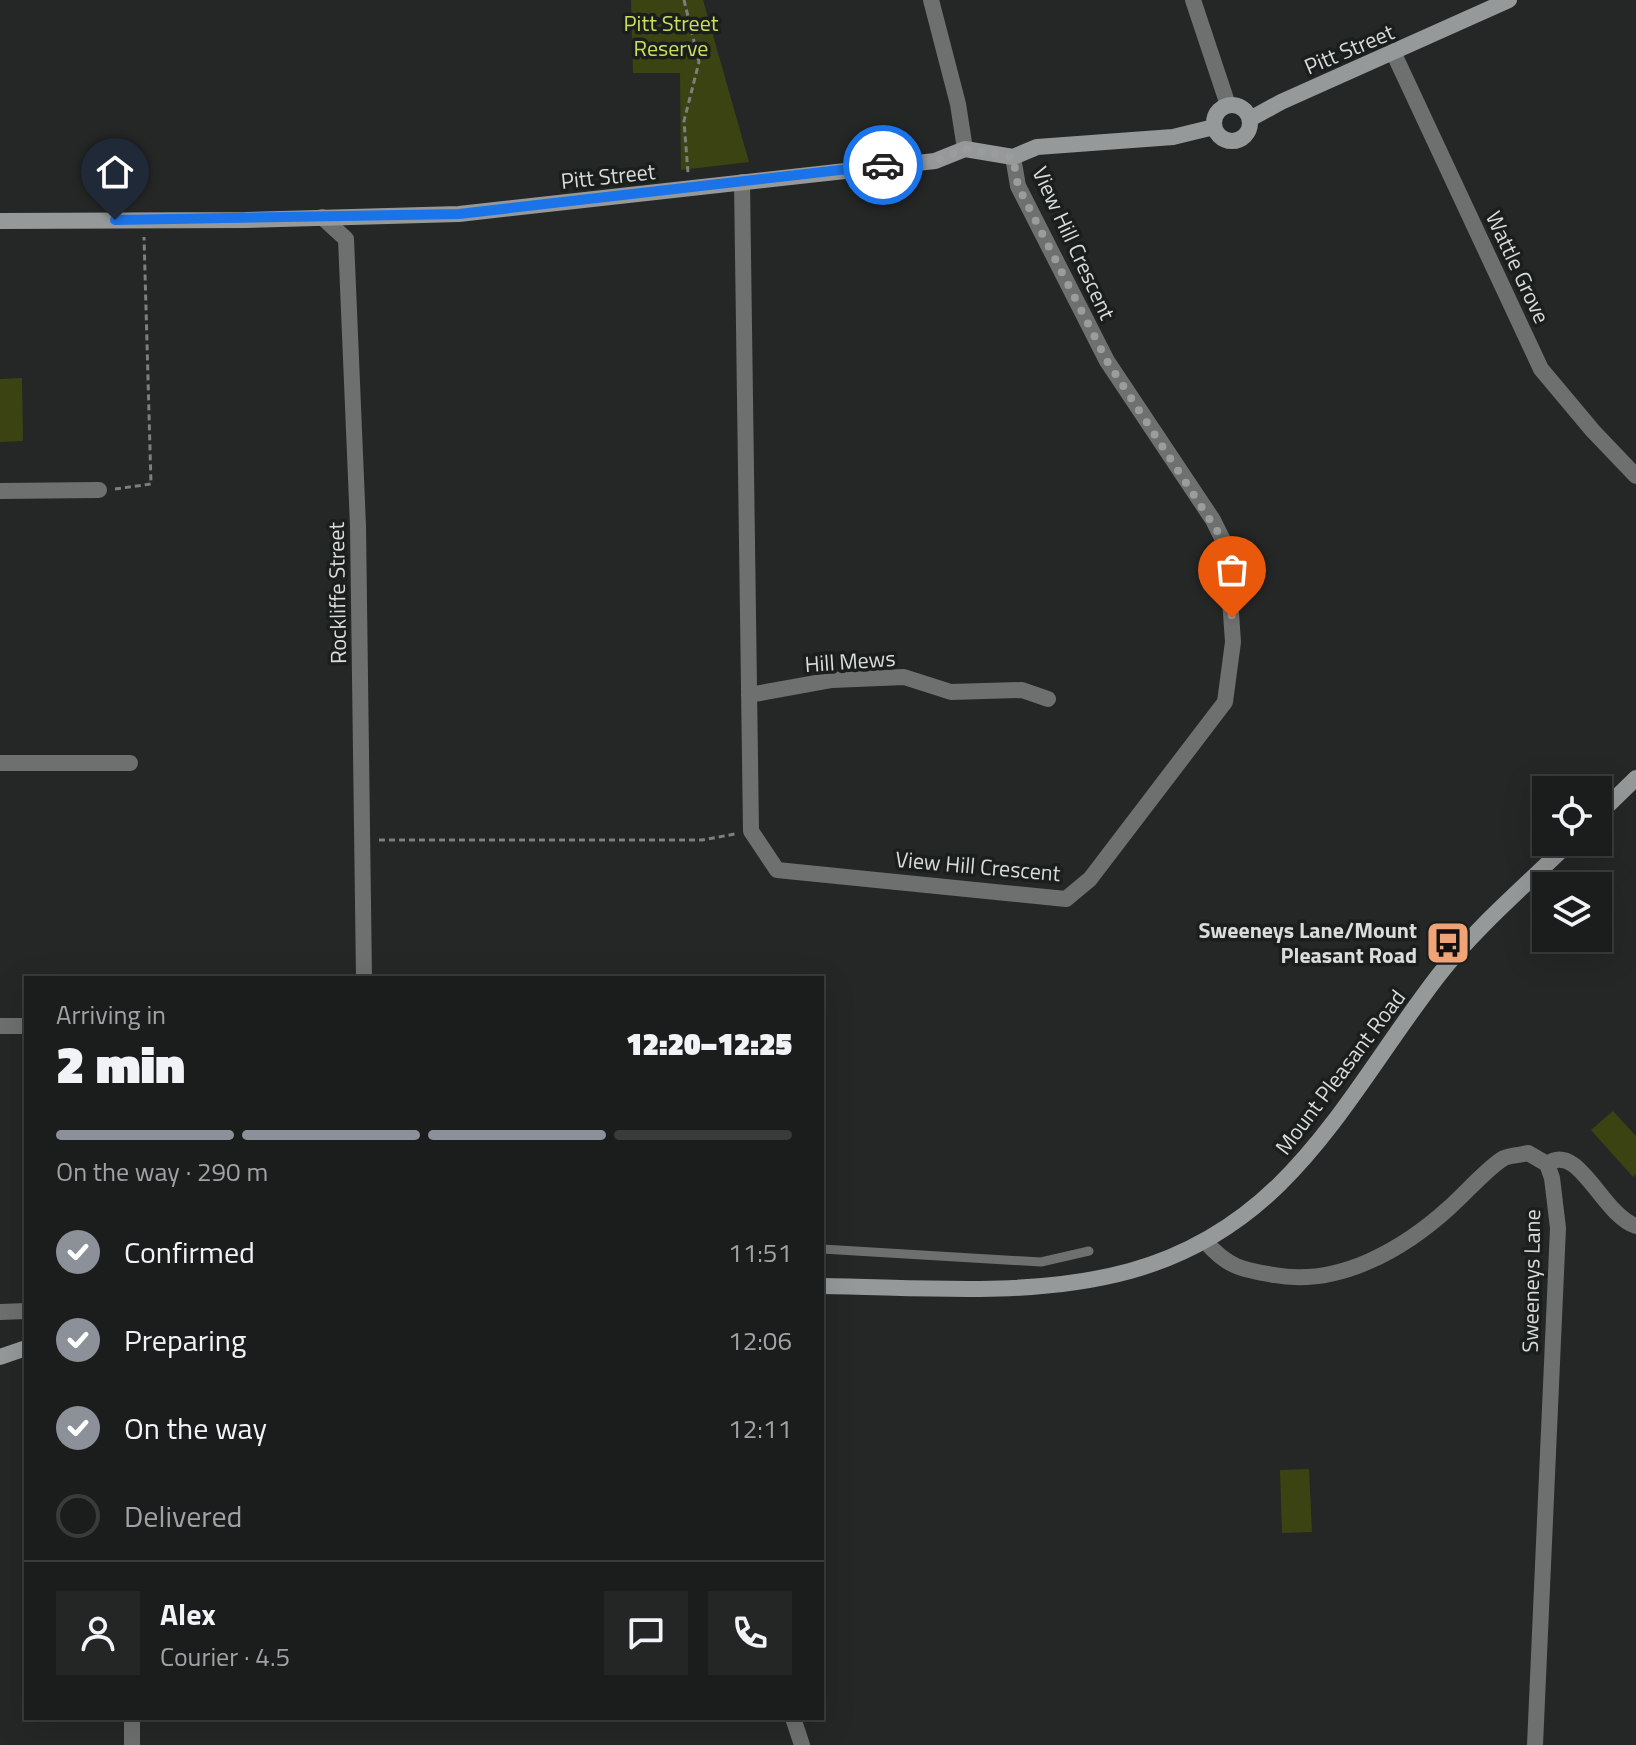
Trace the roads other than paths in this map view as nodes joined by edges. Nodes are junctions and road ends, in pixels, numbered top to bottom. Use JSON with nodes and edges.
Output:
{"nodes":[{"id":1,"x":931,"y":0,"type":"edge"},
{"id":2,"x":1193,"y":0,"type":"edge"},
{"id":3,"x":1509,"y":0,"type":"edge"},
{"id":4,"x":1394,"y":54,"type":"junction"},
{"id":5,"x":1228,"y":105,"type":"junction"},
{"id":6,"x":1250,"y":119,"type":"junction"},
{"id":7,"x":1214,"y":127,"type":"junction"},
{"id":8,"x":965,"y":149,"type":"junction"},
{"id":9,"x":1013,"y":157,"type":"junction"},
{"id":10,"x":742,"y":182,"type":"junction"},
{"id":11,"x":322,"y":217,"type":"junction"},
{"id":12,"x":0,"y":221,"type":"edge"},
{"id":13,"x":1636,"y":476,"type":"edge"},
{"id":14,"x":99,"y":490,"type":"road end"},
{"id":15,"x":0,"y":491,"type":"edge"},
{"id":16,"x":749,"y":695,"type":"junction"},
{"id":17,"x":1048,"y":699,"type":"dead end"},
{"id":18,"x":0,"y":763,"type":"edge"},
{"id":19,"x":130,"y":763,"type":"dead end"},
{"id":20,"x":1636,"y":778,"type":"edge"},
{"id":21,"x":1612,"y":801,"type":"edge"},
{"id":22,"x":1556,"y":856,"type":"edge"},
{"id":23,"x":364,"y":976,"type":"edge"},
{"id":24,"x":0,"y":1026,"type":"edge"},
{"id":25,"x":24,"y":1026,"type":"edge"},
{"id":26,"x":1547,"y":1164,"type":"junction"},
{"id":27,"x":1636,"y":1226,"type":"edge"},
{"id":28,"x":1206,"y":1242,"type":"junction"},
{"id":29,"x":824,"y":1249,"type":"edge"},
{"id":30,"x":1089,"y":1251,"type":"dead end"},
{"id":31,"x":824,"y":1286,"type":"edge"},
{"id":32,"x":24,"y":1311,"type":"edge"},
{"id":33,"x":0,"y":1312,"type":"edge"},
{"id":34,"x":24,"y":1349,"type":"edge"},
{"id":35,"x":0,"y":1357,"type":"edge"},
{"id":36,"x":132,"y":1720,"type":"edge"},
{"id":37,"x":794,"y":1720,"type":"edge"},
{"id":38,"x":132,"y":1745,"type":"edge"},
{"id":39,"x":802,"y":1745,"type":"edge"},
{"id":40,"x":1535,"y":1745,"type":"edge"}],
"edges":[{"from":1,"to":8,"type":"street"},
{"from":2,"to":5,"type":"street"},
{"from":3,"to":4,"type":"street","name":"Pitt Street"},
{"from":4,"to":6,"type":"street","name":"Pitt Street"},
{"from":4,"to":13,"type":"street","name":"Wattle Grove"},
{"from":5,"to":6,"type":"street"},
{"from":5,"to":7,"type":"street"},
{"from":6,"to":7,"type":"street"},
{"from":7,"to":9,"type":"street","name":"Pitt Street"},
{"from":8,"to":9,"type":"street","name":"Pitt Street"},
{"from":8,"to":10,"type":"street","name":"Pitt Street"},
{"from":9,"to":16,"type":"street","name":"View Hill Crescent"},
{"from":10,"to":11,"type":"street","name":"Pitt Street"},
{"from":10,"to":16,"type":"street"},
{"from":11,"to":12,"type":"street","name":"Pitt Street"},
{"from":11,"to":23,"type":"street","name":"Rockliffe Street"},
{"from":14,"to":15,"type":"street"},
{"from":16,"to":17,"type":"street","name":"Hill Mews"},
{"from":18,"to":19,"type":"street"},
{"from":20,"to":21,"type":"street"},
{"from":22,"to":28,"type":"street","name":"Mount Pleasant Road"},
{"from":24,"to":25,"type":"street"},
{"from":26,"to":27,"type":"street"},
{"from":26,"to":28,"type":"street"},
{"from":26,"to":40,"type":"street","name":"Sweeneys Lane"},
{"from":28,"to":31,"type":"street","name":"Mount Pleasant Road"},
{"from":29,"to":30,"type":"lane"},
{"from":32,"to":33,"type":"street"},
{"from":34,"to":35,"type":"street"},
{"from":36,"to":38,"type":"street"},
{"from":37,"to":39,"type":"street"}]}
